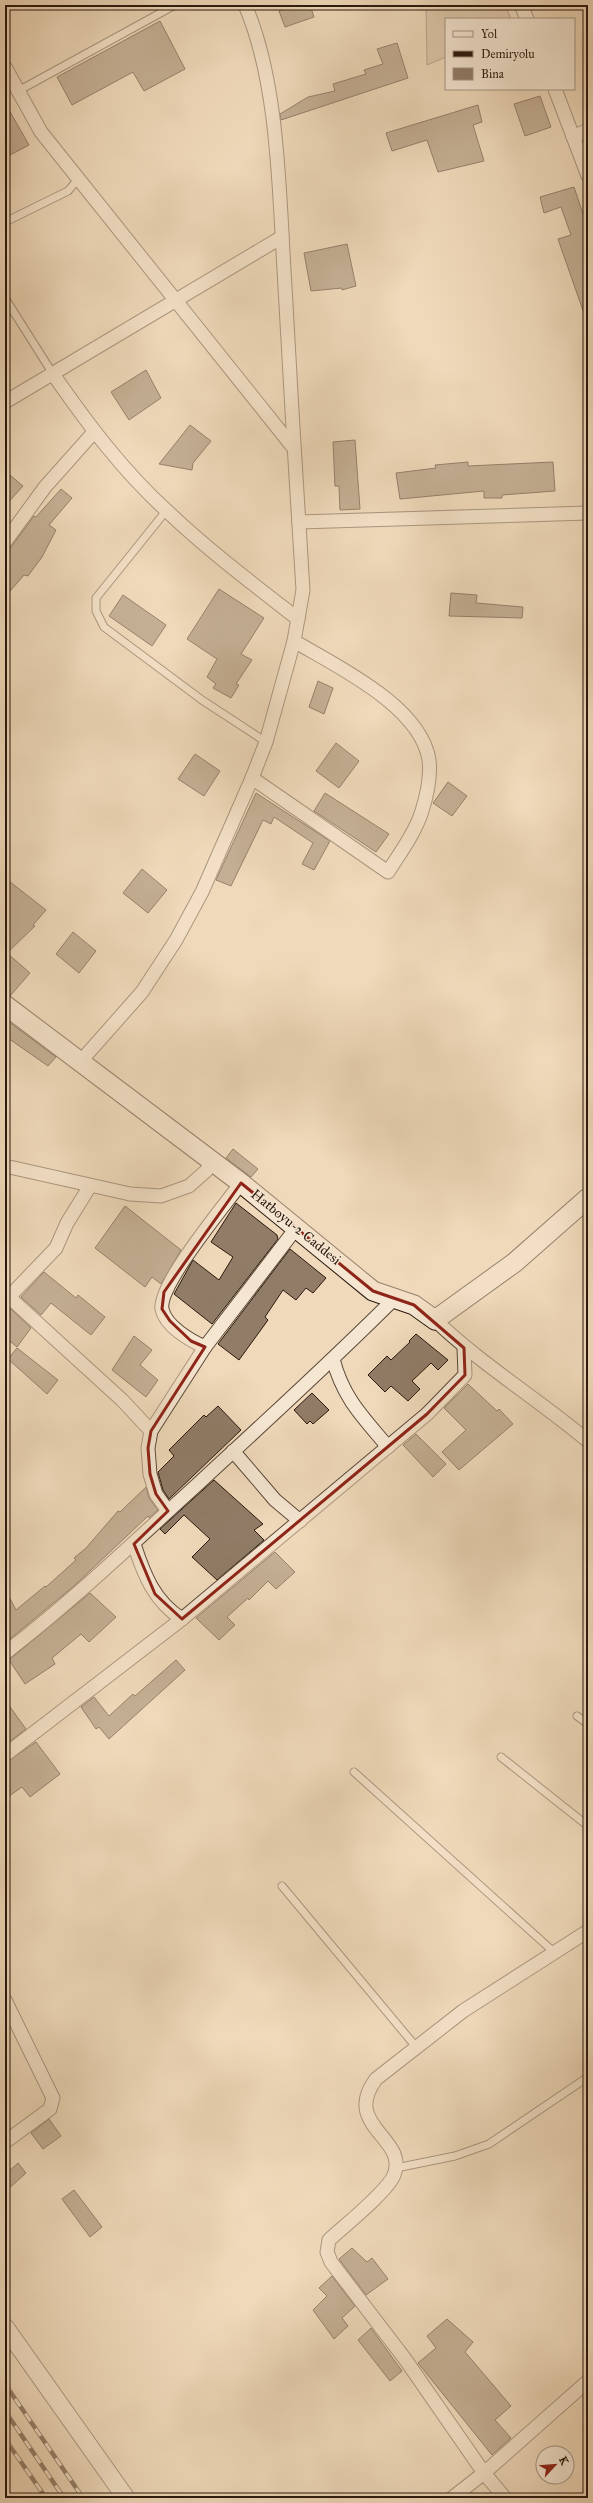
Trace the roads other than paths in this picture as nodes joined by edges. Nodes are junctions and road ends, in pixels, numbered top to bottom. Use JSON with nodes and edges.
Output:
{"nodes":[{"id":1,"x":175,"y":5,"type":"edge"},
{"id":2,"x":245,"y":5,"type":"edge"},
{"id":3,"x":521,"y":5,"type":"edge"},
{"id":4,"x":527,"y":18,"type":"edge"},
{"id":5,"x":5,"y":67,"type":"edge"},
{"id":6,"x":555,"y":90,"type":"edge"},
{"id":7,"x":18,"y":91,"type":"junction"},
{"id":8,"x":588,"y":130,"type":"edge"},
{"id":9,"x":573,"y":136,"type":"junction"},
{"id":10,"x":588,"y":176,"type":"edge"},
{"id":11,"x":79,"y":178,"type":"junction"},
{"id":12,"x":5,"y":222,"type":"edge"},
{"id":13,"x":282,"y":237,"type":"junction"},
{"id":14,"x":5,"y":298,"type":"edge"},
{"id":15,"x":177,"y":300,"type":"junction"},
{"id":16,"x":53,"y":374,"type":"junction"},
{"id":17,"x":5,"y":402,"type":"edge"},
{"id":18,"x":94,"y":432,"type":"junction"},
{"id":19,"x":292,"y":446,"type":"junction"},
{"id":20,"x":166,"y":511,"type":"junction"},
{"id":21,"x":588,"y":513,"type":"edge"},
{"id":22,"x":298,"y":522,"type":"junction"},
{"id":23,"x":5,"y":542,"type":"edge"},
{"id":24,"x":298,"y":619,"type":"junction"},
{"id":25,"x":294,"y":642,"type":"junction"},
{"id":26,"x":266,"y":742,"type":"junction"},
{"id":27,"x":252,"y":778,"type":"junction"},
{"id":28,"x":5,"y":1005,"type":"edge"},
{"id":29,"x":81,"y":1061,"type":"junction"},
{"id":30,"x":212,"y":1161,"type":"junction"},
{"id":31,"x":5,"y":1166,"type":"edge"},
{"id":32,"x":241,"y":1183,"type":"junction"},
{"id":33,"x":90,"y":1186,"type":"junction"},
{"id":34,"x":588,"y":1198,"type":"edge"},
{"id":35,"x":297,"y":1227,"type":"junction"},
{"id":36,"x":395,"y":1298,"type":"junction"},
{"id":37,"x":435,"y":1320,"type":"junction"},
{"id":38,"x":205,"y":1347,"type":"junction"},
{"id":39,"x":464,"y":1348,"type":"junction"},
{"id":40,"x":333,"y":1359,"type":"junction"},
{"id":41,"x":151,"y":1431,"type":"junction"},
{"id":42,"x":588,"y":1441,"type":"edge"},
{"id":43,"x":388,"y":1447,"type":"junction"},
{"id":44,"x":233,"y":1451,"type":"junction"},
{"id":45,"x":168,"y":1511,"type":"junction"},
{"id":46,"x":300,"y":1521,"type":"junction"},
{"id":47,"x":134,"y":1544,"type":"junction"},
{"id":48,"x":182,"y":1619,"type":"junction"},
{"id":49,"x":5,"y":1653,"type":"edge"},
{"id":50,"x":578,"y":1716,"type":"dead end"},
{"id":51,"x":588,"y":1724,"type":"edge"},
{"id":52,"x":5,"y":1755,"type":"edge"},
{"id":53,"x":500,"y":1757,"type":"dead end"},
{"id":54,"x":354,"y":1772,"type":"dead end"},
{"id":55,"x":588,"y":1826,"type":"edge"},
{"id":56,"x":282,"y":1886,"type":"dead end"},
{"id":57,"x":588,"y":1932,"type":"edge"},
{"id":58,"x":555,"y":1953,"type":"junction"},
{"id":59,"x":5,"y":2000,"type":"edge"},
{"id":60,"x":9,"y":2015,"type":"edge"},
{"id":61,"x":417,"y":2048,"type":"junction"},
{"id":62,"x":588,"y":2077,"type":"edge"},
{"id":63,"x":5,"y":2142,"type":"edge"},
{"id":64,"x":396,"y":2168,"type":"junction"},
{"id":65,"x":5,"y":2327,"type":"edge"},
{"id":66,"x":588,"y":2381,"type":"edge"},
{"id":67,"x":484,"y":2473,"type":"junction"},
{"id":68,"x":126,"y":2498,"type":"edge"},
{"id":69,"x":452,"y":2498,"type":"edge"},
{"id":70,"x":505,"y":2498,"type":"edge"}],
"edges":[{"from":1,"to":7,"type":"lane"},
{"from":2,"to":13,"type":"street"},
{"from":3,"to":4,"type":"street"},
{"from":5,"to":7,"type":"street"},
{"from":6,"to":9,"type":"street"},
{"from":7,"to":11,"type":"street"},
{"from":8,"to":9,"type":"street"},
{"from":9,"to":10,"type":"street"},
{"from":11,"to":12,"type":"lane"},
{"from":11,"to":15,"type":"street"},
{"from":13,"to":15,"type":"street"},
{"from":13,"to":19,"type":"street"},
{"from":14,"to":16,"type":"lane"},
{"from":15,"to":16,"type":"street"},
{"from":15,"to":19,"type":"street"},
{"from":16,"to":17,"type":"street"},
{"from":16,"to":18,"type":"street"},
{"from":18,"to":20,"type":"street"},
{"from":18,"to":23,"type":"street"},
{"from":19,"to":22,"type":"street"},
{"from":20,"to":24,"type":"street"},
{"from":20,"to":26,"type":"lane"},
{"from":21,"to":22,"type":"street"},
{"from":22,"to":24,"type":"street"},
{"from":24,"to":25,"type":"street"},
{"from":25,"to":26,"type":"street"},
{"from":25,"to":27,"type":"street"},
{"from":26,"to":27,"type":"street"},
{"from":27,"to":29,"type":"street"},
{"from":28,"to":29,"type":"main road","name":"Hatboyu-2 Caddesi"},
{"from":29,"to":30,"type":"main road","name":"Hatboyu-2 Caddesi"},
{"from":30,"to":32,"type":"main road","name":"Hatboyu-2 Caddesi"},
{"from":30,"to":33,"type":"street"},
{"from":31,"to":33,"type":"street"},
{"from":32,"to":35,"type":"main road","name":"Hatboyu-2 Caddesi"},
{"from":32,"to":38,"type":"street"},
{"from":33,"to":41,"type":"street"},
{"from":34,"to":37,"type":"main road"},
{"from":35,"to":36,"type":"main road","name":"Hatboyu-2 Caddesi"},
{"from":35,"to":38,"type":"street"},
{"from":36,"to":37,"type":"main road","name":"Hatboyu-2 Caddesi"},
{"from":36,"to":40,"type":"street"},
{"from":37,"to":39,"type":"street"},
{"from":38,"to":41,"type":"street"},
{"from":39,"to":42,"type":"street"},
{"from":39,"to":43,"type":"street"},
{"from":40,"to":43,"type":"street"},
{"from":40,"to":44,"type":"street"},
{"from":41,"to":45,"type":"street"},
{"from":43,"to":46,"type":"street"},
{"from":44,"to":45,"type":"street"},
{"from":44,"to":46,"type":"street"},
{"from":45,"to":47,"type":"street"},
{"from":46,"to":48,"type":"street"},
{"from":47,"to":48,"type":"street"},
{"from":47,"to":49,"type":"street"},
{"from":48,"to":52,"type":"street"},
{"from":50,"to":51,"type":"lane"},
{"from":53,"to":55,"type":"lane"},
{"from":54,"to":58,"type":"lane"},
{"from":56,"to":61,"type":"lane"},
{"from":57,"to":58,"type":"street"},
{"from":58,"to":61,"type":"street"},
{"from":59,"to":60,"type":"street"},
{"from":60,"to":63,"type":"street"},
{"from":61,"to":64,"type":"street"},
{"from":62,"to":64,"type":"lane"},
{"from":64,"to":67,"type":"street"},
{"from":65,"to":68,"type":"street"},
{"from":66,"to":67,"type":"street"},
{"from":67,"to":69,"type":"street"},
{"from":67,"to":70,"type":"street"}]}
